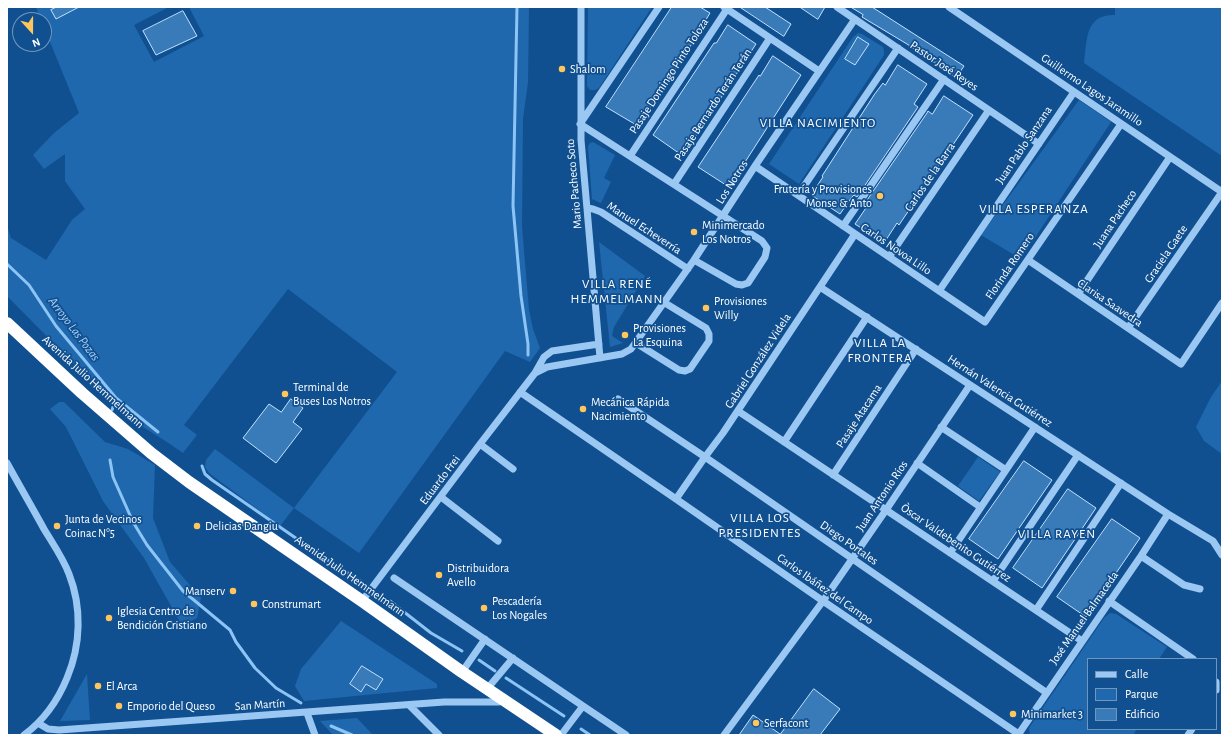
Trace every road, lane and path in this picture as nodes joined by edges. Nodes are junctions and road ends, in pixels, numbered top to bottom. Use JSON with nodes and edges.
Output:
{"nodes":[{"id":1,"x":582,"y":7,"type":"edge"},
{"id":2,"x":659,"y":7,"type":"edge"},
{"id":3,"x":837,"y":7,"type":"edge"},
{"id":4,"x":949,"y":7,"type":"edge"},
{"id":5,"x":725,"y":8,"type":"edge"},
{"id":6,"x":855,"y":19,"type":"junction"},
{"id":7,"x":770,"y":38,"type":"junction"},
{"id":8,"x":898,"y":48,"type":"junction"},
{"id":9,"x":819,"y":71,"type":"junction"},
{"id":10,"x":944,"y":79,"type":"junction"},
{"id":11,"x":1074,"y":92,"type":"junction"},
{"id":12,"x":989,"y":110,"type":"junction"},
{"id":13,"x":580,"y":124,"type":"junction"},
{"id":14,"x":1121,"y":124,"type":"junction"},
{"id":15,"x":1039,"y":144,"type":"junction"},
{"id":16,"x":630,"y":156,"type":"junction"},
{"id":17,"x":1170,"y":157,"type":"junction"},
{"id":18,"x":754,"y":166,"type":"junction"},
{"id":19,"x":674,"y":184,"type":"junction"},
{"id":20,"x":1222,"y":192,"type":"edge"},
{"id":21,"x":798,"y":195,"type":"junction"},
{"id":22,"x":587,"y":208,"type":"junction"},
{"id":23,"x":724,"y":215,"type":"junction"},
{"id":24,"x":843,"y":226,"type":"junction"},
{"id":25,"x":854,"y":234,"type":"junction"},
{"id":26,"x":889,"y":257,"type":"junction"},
{"id":27,"x":694,"y":260,"type":"junction"},
{"id":28,"x":1028,"y":260,"type":"junction"},
{"id":29,"x":688,"y":269,"type":"junction"},
{"id":30,"x":820,"y":287,"type":"junction"},
{"id":31,"x":939,"y":291,"type":"junction"},
{"id":32,"x":1078,"y":294,"type":"junction"},
{"id":33,"x":665,"y":303,"type":"junction"},
{"id":34,"x":1222,"y":303,"type":"edge"},
{"id":35,"x":867,"y":317,"type":"junction"},
{"id":36,"x":985,"y":322,"type":"joint"},
{"id":37,"x":7,"y":323,"type":"edge"},
{"id":38,"x":1128,"y":328,"type":"junction"},
{"id":39,"x":636,"y":343,"type":"junction"},
{"id":40,"x":599,"y":344,"type":"junction"},
{"id":41,"x":916,"y":349,"type":"junction"},
{"id":42,"x":600,"y":358,"type":"junction"},
{"id":43,"x":535,"y":373,"type":"junction"},
{"id":44,"x":970,"y":384,"type":"junction"},
{"id":45,"x":520,"y":392,"type":"junction"},
{"id":46,"x":618,"y":399,"type":"dead end"},
{"id":47,"x":738,"y":411,"type":"junction"},
{"id":48,"x":941,"y":427,"type":"junction"},
{"id":49,"x":1035,"y":427,"type":"junction"},
{"id":50,"x":784,"y":442,"type":"junction"},
{"id":51,"x":480,"y":444,"type":"junction"},
{"id":52,"x":1078,"y":455,"type":"junction"},
{"id":53,"x":705,"y":457,"type":"junction"},
{"id":54,"x":7,"y":463,"type":"edge"},
{"id":55,"x":917,"y":463,"type":"junction"},
{"id":56,"x":513,"y":469,"type":"dead end"},
{"id":57,"x":1006,"y":470,"type":"junction"},
{"id":58,"x":833,"y":474,"type":"junction"},
{"id":59,"x":1121,"y":484,"type":"junction"},
{"id":60,"x":441,"y":497,"type":"junction"},
{"id":61,"x":676,"y":499,"type":"junction"},
{"id":62,"x":980,"y":507,"type":"junction"},
{"id":63,"x":886,"y":510,"type":"junction"},
{"id":64,"x":1168,"y":514,"type":"junction"},
{"id":65,"x":498,"y":541,"type":"dead end"},
{"id":66,"x":950,"y":553,"type":"junction"},
{"id":67,"x":1222,"y":555,"type":"edge"},
{"id":68,"x":1141,"y":556,"type":"junction"},
{"id":69,"x":852,"y":559,"type":"junction"},
{"id":70,"x":394,"y":578,"type":"dead end"},
{"id":71,"x":993,"y":581,"type":"junction"},
{"id":72,"x":1200,"y":589,"type":"dead end"},
{"id":73,"x":362,"y":601,"type":"junction"},
{"id":74,"x":823,"y":601,"type":"junction"},
{"id":75,"x":1109,"y":601,"type":"junction"},
{"id":76,"x":1036,"y":610,"type":"junction"},
{"id":77,"x":485,"y":639,"type":"junction"},
{"id":78,"x":1082,"y":641,"type":"junction"},
{"id":79,"x":513,"y":658,"type":"junction"},
{"id":80,"x":1192,"y":658,"type":"edge"},
{"id":81,"x":462,"y":672,"type":"junction"},
{"id":82,"x":487,"y":689,"type":"junction"},
{"id":83,"x":1047,"y":693,"type":"junction"},
{"id":84,"x":502,"y":700,"type":"junction"},
{"id":85,"x":409,"y":705,"type":"junction"},
{"id":86,"x":583,"y":706,"type":"junction"},
{"id":87,"x":307,"y":713,"type":"junction"},
{"id":88,"x":38,"y":723,"type":"junction"},
{"id":89,"x":24,"y":735,"type":"edge"},
{"id":90,"x":46,"y":735,"type":"edge"},
{"id":91,"x":315,"y":735,"type":"edge"},
{"id":92,"x":439,"y":735,"type":"edge"},
{"id":93,"x":556,"y":735,"type":"edge"},
{"id":94,"x":561,"y":735,"type":"edge"},
{"id":95,"x":626,"y":735,"type":"edge"},
{"id":96,"x":724,"y":735,"type":"edge"},
{"id":97,"x":1019,"y":735,"type":"edge"}],
"edges":[{"from":1,"to":13,"type":"street","name":"Mario Pacheco Soto"},
{"from":2,"to":13,"type":"street"},
{"from":3,"to":6,"type":"street","name":"Pastor José Reyes"},
{"from":4,"to":11,"type":"street","name":"Guillermo Lagos Jaramillo"},
{"from":5,"to":7,"type":"street"},
{"from":5,"to":16,"type":"street","name":"Pasaje Domingo Pinto Toloza"},
{"from":6,"to":8,"type":"street","name":"Pastor José Reyes"},
{"from":6,"to":9,"type":"street","name":"Los Notros"},
{"from":7,"to":9,"type":"street"},
{"from":7,"to":19,"type":"street","name":"Pasaje Bernardo Terán Terán"},
{"from":8,"to":10,"type":"street","name":"Pastor José Reyes"},
{"from":8,"to":21,"type":"street"},
{"from":9,"to":18,"type":"street","name":"Los Notros"},
{"from":10,"to":12,"type":"street","name":"Pastor José Reyes"},
{"from":10,"to":24,"type":"street"},
{"from":11,"to":14,"type":"street","name":"Guillermo Lagos Jaramillo"},
{"from":11,"to":15,"type":"street","name":"Juan Pablo Sanzana"},
{"from":12,"to":15,"type":"street","name":"Pastor José Reyes"},
{"from":12,"to":26,"type":"street","name":"Carlos de la Barra"},
{"from":13,"to":16,"type":"street"},
{"from":13,"to":22,"type":"street","name":"Mario Pacheco Soto"},
{"from":14,"to":17,"type":"street","name":"Guillermo Lagos Jaramillo"},
{"from":14,"to":28,"type":"street","name":"Florinda Romero"},
{"from":15,"to":31,"type":"street","name":"Juan Pablo Sanzana"},
{"from":16,"to":19,"type":"street"},
{"from":17,"to":20,"type":"street","name":"Guillermo Lagos Jaramillo"},
{"from":17,"to":32,"type":"street","name":"Juana Pacheco"},
{"from":18,"to":21,"type":"street","name":"Carlos Novoa Lillo"},
{"from":18,"to":23,"type":"street","name":"Los Notros"},
{"from":19,"to":23,"type":"street"},
{"from":20,"to":38,"type":"street","name":"Graciela Gaete"},
{"from":21,"to":24,"type":"street","name":"Carlos Novoa Lillo"},
{"from":22,"to":29,"type":"street","name":"Manuel Echeverría"},
{"from":22,"to":40,"type":"street","name":"Mario Pacheco Soto"},
{"from":23,"to":27,"type":"street","name":"Los Notros"},
{"from":23,"to":27,"type":"street"},
{"from":24,"to":25,"type":"street","name":"Carlos Novoa Lillo"},
{"from":25,"to":26,"type":"street","name":"Carlos Novoa Lillo"},
{"from":25,"to":30,"type":"street","name":"Gabriel González Videla"},
{"from":26,"to":31,"type":"street","name":"Carlos Novoa Lillo"},
{"from":27,"to":29,"type":"street","name":"Los Notros"},
{"from":28,"to":32,"type":"street","name":"Clarisa Saavedra"},
{"from":28,"to":36,"type":"street","name":"Florinda Romero"},
{"from":29,"to":33,"type":"street","name":"Los Notros"},
{"from":30,"to":35,"type":"street","name":"Hernán Valencia Gutiérrez"},
{"from":30,"to":47,"type":"street","name":"Gabriel González Videla"},
{"from":31,"to":36,"type":"street","name":"Carlos Novoa Lillo"},
{"from":32,"to":38,"type":"street","name":"Clarisa Saavedra"},
{"from":33,"to":39,"type":"street","name":"Los Notros"},
{"from":33,"to":39,"type":"street"},
{"from":34,"to":38,"type":"street","name":"Clarisa Saavedra"},
{"from":35,"to":41,"type":"street","name":"Hernán Valencia Gutiérrez"},
{"from":35,"to":50,"type":"street"},
{"from":37,"to":73,"type":"highway","name":"Avenida Julio Hemmelmann"},
{"from":39,"to":42,"type":"street","name":"Los Notros"},
{"from":40,"to":42,"type":"street","name":"Mario Pacheco Soto"},
{"from":40,"to":43,"type":"street"},
{"from":41,"to":44,"type":"street","name":"Hernán Valencia Gutiérrez"},
{"from":41,"to":58,"type":"street","name":"Pasaje Atacama"},
{"from":42,"to":43,"type":"street","name":"Los Notros"},
{"from":43,"to":45,"type":"street","name":"Eduardo Frei"},
{"from":44,"to":48,"type":"street","name":"Juan Antonio Ríos"},
{"from":44,"to":49,"type":"street","name":"Hernán Valencia Gutiérrez"},
{"from":45,"to":51,"type":"street","name":"Eduardo Frei"},
{"from":45,"to":61,"type":"street","name":"Carlos Ibáñez del Campo"},
{"from":46,"to":53,"type":"street","name":"Diego Portales"},
{"from":47,"to":50,"type":"street","name":"Òscar Valdebenito Gutiérrez"},
{"from":47,"to":53,"type":"street","name":"Gabriel González Videla"},
{"from":48,"to":55,"type":"street","name":"Juan Antonio Ríos"},
{"from":48,"to":57,"type":"street"},
{"from":49,"to":52,"type":"street","name":"Hernán Valencia Gutiérrez"},
{"from":49,"to":57,"type":"street"},
{"from":50,"to":58,"type":"street","name":"Òscar Valdebenito Gutiérrez"},
{"from":51,"to":56,"type":"street"},
{"from":51,"to":60,"type":"street","name":"Eduardo Frei"},
{"from":52,"to":59,"type":"street","name":"Hernán Valencia Gutiérrez"},
{"from":52,"to":71,"type":"street"},
{"from":53,"to":61,"type":"street","name":"Gabriel González Videla"},
{"from":53,"to":69,"type":"street","name":"Diego Portales"},
{"from":54,"to":88,"type":"street"},
{"from":55,"to":62,"type":"street"},
{"from":55,"to":63,"type":"street","name":"Juan Antonio Ríos"},
{"from":57,"to":62,"type":"street"},
{"from":58,"to":63,"type":"street","name":"Òscar Valdebenito Gutiérrez"},
{"from":59,"to":64,"type":"street","name":"Hernán Valencia Gutiérrez"},
{"from":59,"to":76,"type":"street"},
{"from":60,"to":65,"type":"street"},
{"from":60,"to":73,"type":"street","name":"Eduardo Frei"},
{"from":61,"to":74,"type":"street","name":"Carlos Ibáñez del Campo"},
{"from":62,"to":66,"type":"street"},
{"from":63,"to":66,"type":"street","name":"Òscar Valdebenito Gutiérrez"},
{"from":63,"to":69,"type":"street","name":"Juan Antonio Ríos"},
{"from":64,"to":67,"type":"street","name":"Hernán Valencia Gutiérrez"},
{"from":64,"to":68,"type":"street","name":"José Manuel Balmaceda"},
{"from":66,"to":71,"type":"street","name":"Òscar Valdebenito Gutiérrez"},
{"from":68,"to":72,"type":"street"},
{"from":68,"to":75,"type":"street","name":"José Manuel Balmaceda"},
{"from":69,"to":74,"type":"street","name":"Juan Antonio Ríos"},
{"from":69,"to":83,"type":"street","name":"Diego Portales"},
{"from":70,"to":77,"type":"street"},
{"from":71,"to":76,"type":"street","name":"Òscar Valdebenito Gutiérrez"},
{"from":73,"to":81,"type":"highway","name":"Avenida Julio Hemmelmann"},
{"from":74,"to":96,"type":"street","name":"Juan Antonio Ríos"},
{"from":74,"to":97,"type":"street","name":"Carlos Ibáñez del Campo"},
{"from":75,"to":78,"type":"street","name":"José Manuel Balmaceda"},
{"from":75,"to":80,"type":"street"},
{"from":76,"to":78,"type":"street","name":"Òscar Valdebenito Gutiérrez"},
{"from":77,"to":79,"type":"street"},
{"from":77,"to":81,"type":"street"},
{"from":78,"to":83,"type":"street","name":"José Manuel Balmaceda"},
{"from":79,"to":82,"type":"street"},
{"from":79,"to":86,"type":"street"},
{"from":81,"to":82,"type":"highway","name":"Avenida Julio Hemmelmann"},
{"from":82,"to":84,"type":"highway","name":"Avenida Julio Hemmelmann"},
{"from":83,"to":97,"type":"street","name":"José Manuel Balmaceda"},
{"from":84,"to":85,"type":"street","name":"San Martín"},
{"from":84,"to":93,"type":"highway","name":"Avenida Julio Hemmelmann"},
{"from":85,"to":87,"type":"street","name":"San Martín"},
{"from":85,"to":92,"type":"street"},
{"from":86,"to":94,"type":"street"},
{"from":86,"to":95,"type":"street"},
{"from":87,"to":88,"type":"street","name":"San Martín"},
{"from":87,"to":91,"type":"street"},
{"from":88,"to":89,"type":"street"},
{"from":88,"to":90,"type":"street"}]}
